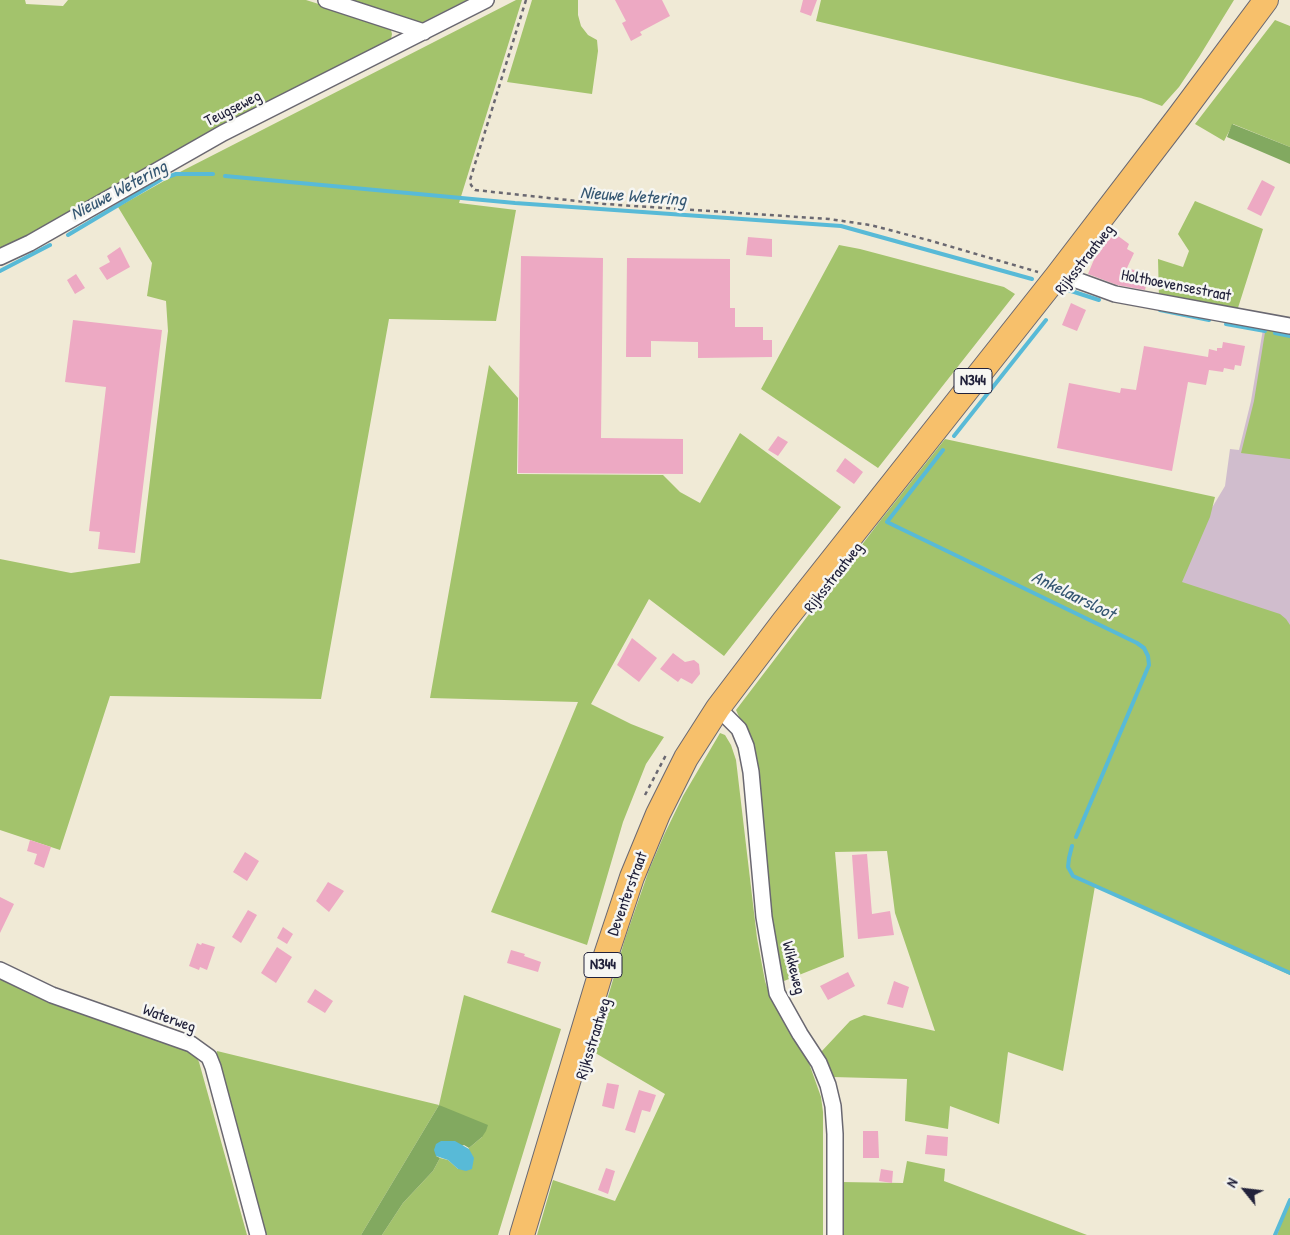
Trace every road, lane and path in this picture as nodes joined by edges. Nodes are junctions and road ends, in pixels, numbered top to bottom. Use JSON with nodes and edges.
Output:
{"nodes":[{"id":1,"x":326,"y":0,"type":"edge"},
{"id":2,"x":486,"y":0,"type":"edge"},
{"id":3,"x":526,"y":0,"type":"edge"},
{"id":4,"x":1255,"y":0,"type":"edge"},
{"id":5,"x":1266,"y":0,"type":"edge"},
{"id":6,"x":424,"y":32,"type":"junction"},
{"id":7,"x":1226,"y":54,"type":"junction"},
{"id":8,"x":0,"y":257,"type":"edge"},
{"id":9,"x":1057,"y":276,"type":"junction"},
{"id":10,"x":1290,"y":326,"type":"edge"},
{"id":11,"x":718,"y":708,"type":"junction"},
{"id":12,"x":0,"y":970,"type":"edge"},
{"id":13,"x":258,"y":1235,"type":"edge"},
{"id":14,"x":522,"y":1235,"type":"edge"},
{"id":15,"x":836,"y":1235,"type":"edge"}],
"edges":[{"from":1,"to":6,"type":"street"},
{"from":2,"to":6,"type":"street","name":"Teugseweg"},
{"from":3,"to":9,"type":"path"},
{"from":4,"to":7,"type":"main road","name":"Rijksstraatweg","number":"N344"},
{"from":5,"to":7,"type":"main road","name":"Rijksstraatweg","number":"N344"},
{"from":6,"to":8,"type":"street","name":"Teugseweg"},
{"from":7,"to":9,"type":"main road","name":"Rijksstraatweg","number":"N344"},
{"from":9,"to":10,"type":"street","name":"Holthoevensestraat"},
{"from":9,"to":11,"type":"main road","name":"Rijksstraatweg","number":"N344"},
{"from":11,"to":14,"type":"main road","name":"Deventerstraat","number":"N344"},
{"from":11,"to":15,"type":"street","name":"Wikkeweg"},
{"from":12,"to":13,"type":"street","name":"Waterweg"}]}
